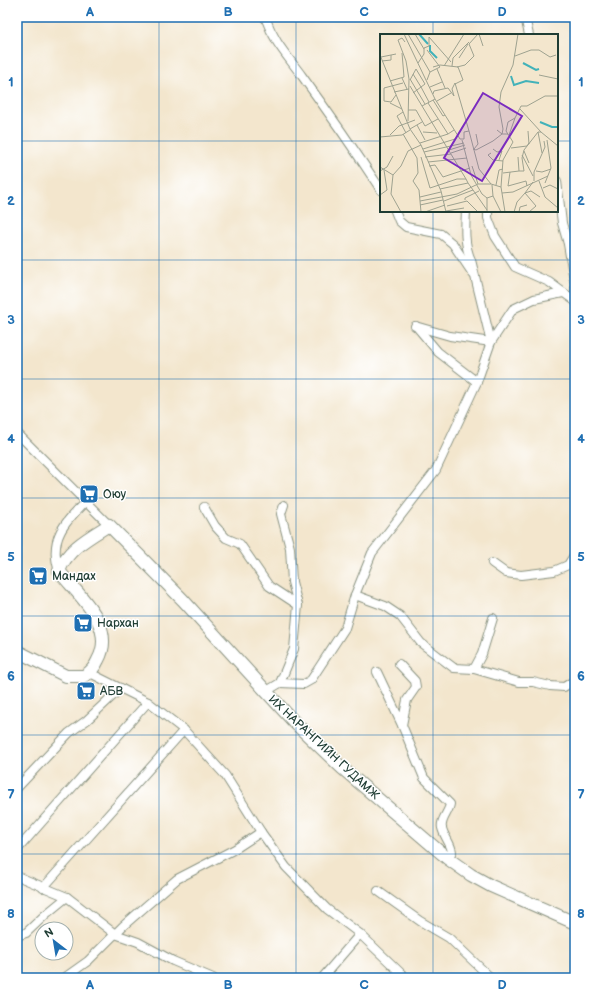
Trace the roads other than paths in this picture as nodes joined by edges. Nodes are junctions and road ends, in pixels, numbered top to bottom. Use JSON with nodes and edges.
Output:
{"nodes":[{"id":1,"x":265,"y":17,"type":"edge"},
{"id":2,"x":525,"y":17,"type":"edge"},
{"id":3,"x":529,"y":34,"type":"edge"},
{"id":4,"x":380,"y":189,"type":"edge"},
{"id":5,"x":558,"y":189,"type":"edge"},
{"id":6,"x":395,"y":212,"type":"edge"},
{"id":7,"x":466,"y":212,"type":"edge"},
{"id":8,"x":488,"y":212,"type":"edge"},
{"id":9,"x":473,"y":274,"type":"junction"},
{"id":10,"x":563,"y":293,"type":"junction"},
{"id":11,"x":575,"y":301,"type":"edge"},
{"id":12,"x":491,"y":342,"type":"junction"},
{"id":13,"x":477,"y":382,"type":"junction"},
{"id":14,"x":17,"y":433,"type":"edge"},
{"id":15,"x":86,"y":501,"type":"junction"},
{"id":16,"x":284,"y":505,"type":"dead end"},
{"id":17,"x":204,"y":507,"type":"dead end"},
{"id":18,"x":109,"y":525,"type":"junction"},
{"id":19,"x":575,"y":554,"type":"edge"},
{"id":20,"x":492,"y":564,"type":"dead end"},
{"id":21,"x":59,"y":571,"type":"junction"},
{"id":22,"x":355,"y":595,"type":"junction"},
{"id":23,"x":298,"y":605,"type":"junction"},
{"id":24,"x":493,"y":618,"type":"dead end"},
{"id":25,"x":17,"y":651,"type":"edge"},
{"id":26,"x":399,"y":664,"type":"dead end"},
{"id":27,"x":474,"y":669,"type":"junction"},
{"id":28,"x":377,"y":672,"type":"dead end"},
{"id":29,"x":90,"y":673,"type":"junction"},
{"id":30,"x":575,"y":680,"type":"edge"},
{"id":31,"x":280,"y":683,"type":"junction"},
{"id":32,"x":121,"y":688,"type":"junction"},
{"id":33,"x":265,"y":692,"type":"junction"},
{"id":34,"x":148,"y":702,"type":"junction"},
{"id":35,"x":402,"y":725,"type":"junction"},
{"id":36,"x":184,"y":730,"type":"junction"},
{"id":37,"x":17,"y":788,"type":"edge"},
{"id":38,"x":261,"y":832,"type":"junction"},
{"id":39,"x":17,"y":850,"type":"edge"},
{"id":40,"x":447,"y":858,"type":"junction"},
{"id":41,"x":17,"y":876,"type":"edge"},
{"id":42,"x":43,"y":888,"type":"junction"},
{"id":43,"x":378,"y":891,"type":"dead end"},
{"id":44,"x":68,"y":897,"type":"junction"},
{"id":45,"x":575,"y":923,"type":"edge"},
{"id":46,"x":115,"y":934,"type":"junction"},
{"id":47,"x":360,"y":934,"type":"junction"},
{"id":48,"x":17,"y":936,"type":"edge"},
{"id":49,"x":64,"y":978,"type":"edge"},
{"id":50,"x":213,"y":978,"type":"edge"},
{"id":51,"x":322,"y":978,"type":"edge"},
{"id":52,"x":406,"y":978,"type":"edge"},
{"id":53,"x":491,"y":978,"type":"edge"}],
"edges":[{"from":1,"to":4,"type":"street"},
{"from":2,"to":3,"type":"street"},
{"from":5,"to":11,"type":"street"},
{"from":6,"to":9,"type":"street"},
{"from":7,"to":9,"type":"street"},
{"from":8,"to":10,"type":"street"},
{"from":9,"to":12,"type":"street"},
{"from":10,"to":11,"type":"street"},
{"from":10,"to":12,"type":"street"},
{"from":12,"to":13,"type":"street"},
{"from":12,"to":13,"type":"street"},
{"from":13,"to":22,"type":"street"},
{"from":14,"to":15,"type":"street"},
{"from":15,"to":18,"type":"street"},
{"from":15,"to":21,"type":"street"},
{"from":16,"to":23,"type":"street"},
{"from":17,"to":23,"type":"street"},
{"from":18,"to":21,"type":"main road"},
{"from":18,"to":33,"type":"main road","name":"ИХ НАРАНГИЙН ГУДАМЖ"},
{"from":19,"to":20,"type":"street"},
{"from":21,"to":29,"type":"main road"},
{"from":22,"to":27,"type":"street"},
{"from":22,"to":31,"type":"street"},
{"from":23,"to":31,"type":"street"},
{"from":24,"to":27,"type":"street"},
{"from":25,"to":29,"type":"main road"},
{"from":26,"to":35,"type":"street"},
{"from":27,"to":30,"type":"street"},
{"from":28,"to":35,"type":"street"},
{"from":29,"to":32,"type":"street"},
{"from":31,"to":33,"type":"street"},
{"from":32,"to":34,"type":"street"},
{"from":32,"to":37,"type":"street"},
{"from":33,"to":40,"type":"main road","name":"ИХ НАРАНГИЙН ГУДАМЖ"},
{"from":34,"to":36,"type":"street"},
{"from":34,"to":39,"type":"street"},
{"from":35,"to":40,"type":"street"},
{"from":36,"to":38,"type":"street"},
{"from":36,"to":42,"type":"street"},
{"from":38,"to":46,"type":"street"},
{"from":38,"to":47,"type":"street"},
{"from":40,"to":45,"type":"main road","name":"ИХ НАРАНГИЙН ГУДАМЖ"},
{"from":41,"to":42,"type":"street"},
{"from":42,"to":44,"type":"street"},
{"from":43,"to":53,"type":"street"},
{"from":44,"to":46,"type":"street"},
{"from":44,"to":48,"type":"street"},
{"from":46,"to":49,"type":"street"},
{"from":46,"to":50,"type":"street"},
{"from":47,"to":51,"type":"street"},
{"from":47,"to":52,"type":"street"}]}
